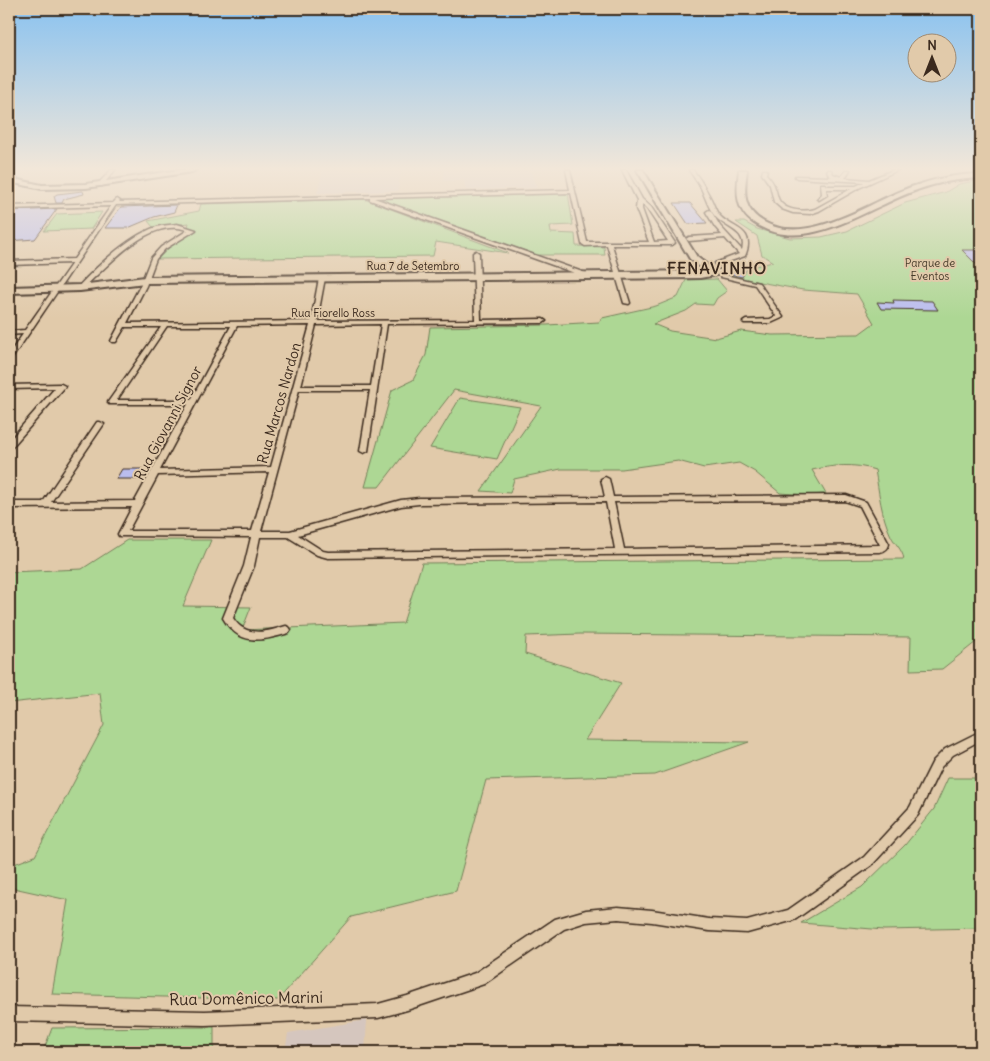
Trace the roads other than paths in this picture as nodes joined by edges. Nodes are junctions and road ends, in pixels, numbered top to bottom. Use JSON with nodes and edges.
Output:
{"nodes":[{"id":1,"x":104,"y":220,"type":"edge"},
{"id":2,"x":431,"y":220,"type":"edge"},
{"id":3,"x":579,"y":220,"type":"edge"},
{"id":4,"x":643,"y":220,"type":"edge"},
{"id":5,"x":657,"y":220,"type":"edge"},
{"id":6,"x":674,"y":220,"type":"edge"},
{"id":7,"x":714,"y":220,"type":"edge"},
{"id":8,"x":722,"y":220,"type":"edge"},
{"id":9,"x":754,"y":220,"type":"edge"},
{"id":10,"x":841,"y":220,"type":"edge"},
{"id":11,"x":726,"y":236,"type":"junction"},
{"id":12,"x":689,"y":243,"type":"junction"},
{"id":13,"x":609,"y":244,"type":"junction"},
{"id":14,"x":652,"y":244,"type":"junction"},
{"id":15,"x":476,"y":253,"type":"dead end"},
{"id":16,"x":743,"y":255,"type":"junction"},
{"id":17,"x":77,"y":261,"type":"junction"},
{"id":18,"x":9,"y":263,"type":"edge"},
{"id":19,"x":714,"y":269,"type":"junction"},
{"id":20,"x":586,"y":275,"type":"junction"},
{"id":21,"x":618,"y":275,"type":"junction"},
{"id":22,"x":476,"y":277,"type":"junction"},
{"id":23,"x":322,"y":278,"type":"junction"},
{"id":24,"x":145,"y":280,"type":"junction"},
{"id":25,"x":80,"y":288,"type":"junction"},
{"id":26,"x":58,"y":289,"type":"junction"},
{"id":27,"x":9,"y":290,"type":"edge"},
{"id":28,"x":628,"y":303,"type":"dead end"},
{"id":29,"x":478,"y":321,"type":"junction"},
{"id":30,"x":543,"y":321,"type":"dead end"},
{"id":31,"x":384,"y":322,"type":"junction"},
{"id":32,"x":746,"y":322,"type":"dead end"},
{"id":33,"x":313,"y":323,"type":"junction"},
{"id":34,"x":235,"y":324,"type":"junction"},
{"id":35,"x":122,"y":325,"type":"junction"},
{"id":36,"x":165,"y":325,"type":"junction"},
{"id":37,"x":28,"y":332,"type":"junction"},
{"id":38,"x":9,"y":333,"type":"edge"},
{"id":39,"x":114,"y":341,"type":"dead end"},
{"id":40,"x":9,"y":359,"type":"edge"},
{"id":41,"x":9,"y":387,"type":"edge"},
{"id":42,"x":297,"y":388,"type":"junction"},
{"id":43,"x":373,"y":388,"type":"junction"},
{"id":44,"x":193,"y":402,"type":"junction"},
{"id":45,"x":100,"y":424,"type":"dead end"},
{"id":46,"x":9,"y":445,"type":"edge"},
{"id":47,"x":364,"y":451,"type":"dead end"},
{"id":48,"x":274,"y":469,"type":"junction"},
{"id":49,"x":156,"y":473,"type":"junction"},
{"id":50,"x":605,"y":479,"type":"dead end"},
{"id":51,"x":609,"y":499,"type":"junction"},
{"id":52,"x":139,"y":504,"type":"junction"},
{"id":53,"x":9,"y":505,"type":"edge"},
{"id":54,"x":45,"y":505,"type":"junction"},
{"id":55,"x":256,"y":534,"type":"junction"},
{"id":56,"x":290,"y":534,"type":"junction"},
{"id":57,"x":620,"y":552,"type":"junction"},
{"id":58,"x":286,"y":630,"type":"dead end"},
{"id":59,"x":981,"y":734,"type":"edge"},
{"id":60,"x":9,"y":1014,"type":"edge"}],
"edges":[{"from":1,"to":17,"type":"street"},
{"from":2,"to":20,"type":"street"},
{"from":3,"to":13,"type":"street"},
{"from":4,"to":14,"type":"street"},
{"from":5,"to":14,"type":"street"},
{"from":6,"to":12,"type":"street"},
{"from":7,"to":11,"type":"street"},
{"from":8,"to":16,"type":"street"},
{"from":9,"to":10,"type":"street"},
{"from":11,"to":12,"type":"street"},
{"from":11,"to":16,"type":"street"},
{"from":12,"to":19,"type":"street"},
{"from":13,"to":14,"type":"street"},
{"from":13,"to":21,"type":"street"},
{"from":15,"to":22,"type":"street"},
{"from":16,"to":19,"type":"street"},
{"from":17,"to":18,"type":"street"},
{"from":17,"to":26,"type":"street"},
{"from":19,"to":21,"type":"street","name":"Rua 7 de Setembro"},
{"from":19,"to":32,"type":"street"},
{"from":20,"to":21,"type":"street","name":"Rua 7 de Setembro"},
{"from":20,"to":22,"type":"street","name":"Rua 7 de Setembro"},
{"from":21,"to":28,"type":"street"},
{"from":22,"to":23,"type":"street","name":"Rua 7 de Setembro"},
{"from":22,"to":29,"type":"street"},
{"from":23,"to":24,"type":"street","name":"Rua 7 de Setembro"},
{"from":23,"to":33,"type":"street","name":"Rua Marcos Nardon"},
{"from":24,"to":25,"type":"street","name":"Rua 7 de Setembro"},
{"from":24,"to":25,"type":"street"},
{"from":24,"to":35,"type":"street"},
{"from":25,"to":26,"type":"street","name":"Rua 7 de Setembro"},
{"from":26,"to":27,"type":"street","name":"Rua 7 de Setembro"},
{"from":26,"to":37,"type":"street"},
{"from":29,"to":30,"type":"street","name":"Rua Fiorello Ross"},
{"from":29,"to":31,"type":"street","name":"Rua Fiorello Ross"},
{"from":31,"to":33,"type":"street","name":"Rua Fiorello Ross"},
{"from":31,"to":43,"type":"street"},
{"from":33,"to":34,"type":"street","name":"Rua Fiorello Ross"},
{"from":33,"to":42,"type":"street","name":"Rua Marcos Nardon"},
{"from":34,"to":36,"type":"street","name":"Rua Fiorello Ross"},
{"from":34,"to":44,"type":"street","name":"Rua Giovanni Signor"},
{"from":35,"to":36,"type":"street","name":"Rua Fiorello Ross"},
{"from":35,"to":39,"type":"street"},
{"from":36,"to":44,"type":"street"},
{"from":37,"to":38,"type":"street"},
{"from":37,"to":40,"type":"street"},
{"from":41,"to":46,"type":"street"},
{"from":42,"to":43,"type":"street"},
{"from":42,"to":48,"type":"street","name":"Rua Marcos Nardon"},
{"from":43,"to":47,"type":"street"},
{"from":44,"to":49,"type":"street","name":"Rua Giovanni Signor"},
{"from":45,"to":54,"type":"street"},
{"from":48,"to":49,"type":"street"},
{"from":48,"to":55,"type":"street","name":"Rua Marcos Nardon"},
{"from":49,"to":52,"type":"street","name":"Rua Giovanni Signor"},
{"from":50,"to":51,"type":"street"},
{"from":51,"to":56,"type":"street"},
{"from":51,"to":57,"type":"street"},
{"from":51,"to":57,"type":"street"},
{"from":52,"to":54,"type":"street"},
{"from":52,"to":55,"type":"street","name":"Rua Giovanni Signor"},
{"from":53,"to":54,"type":"street"},
{"from":55,"to":56,"type":"street"},
{"from":55,"to":58,"type":"street","name":"Rua Marcos Nardon"},
{"from":56,"to":57,"type":"street"},
{"from":59,"to":60,"type":"street","name":"Rua Domênico Marini"}]}
